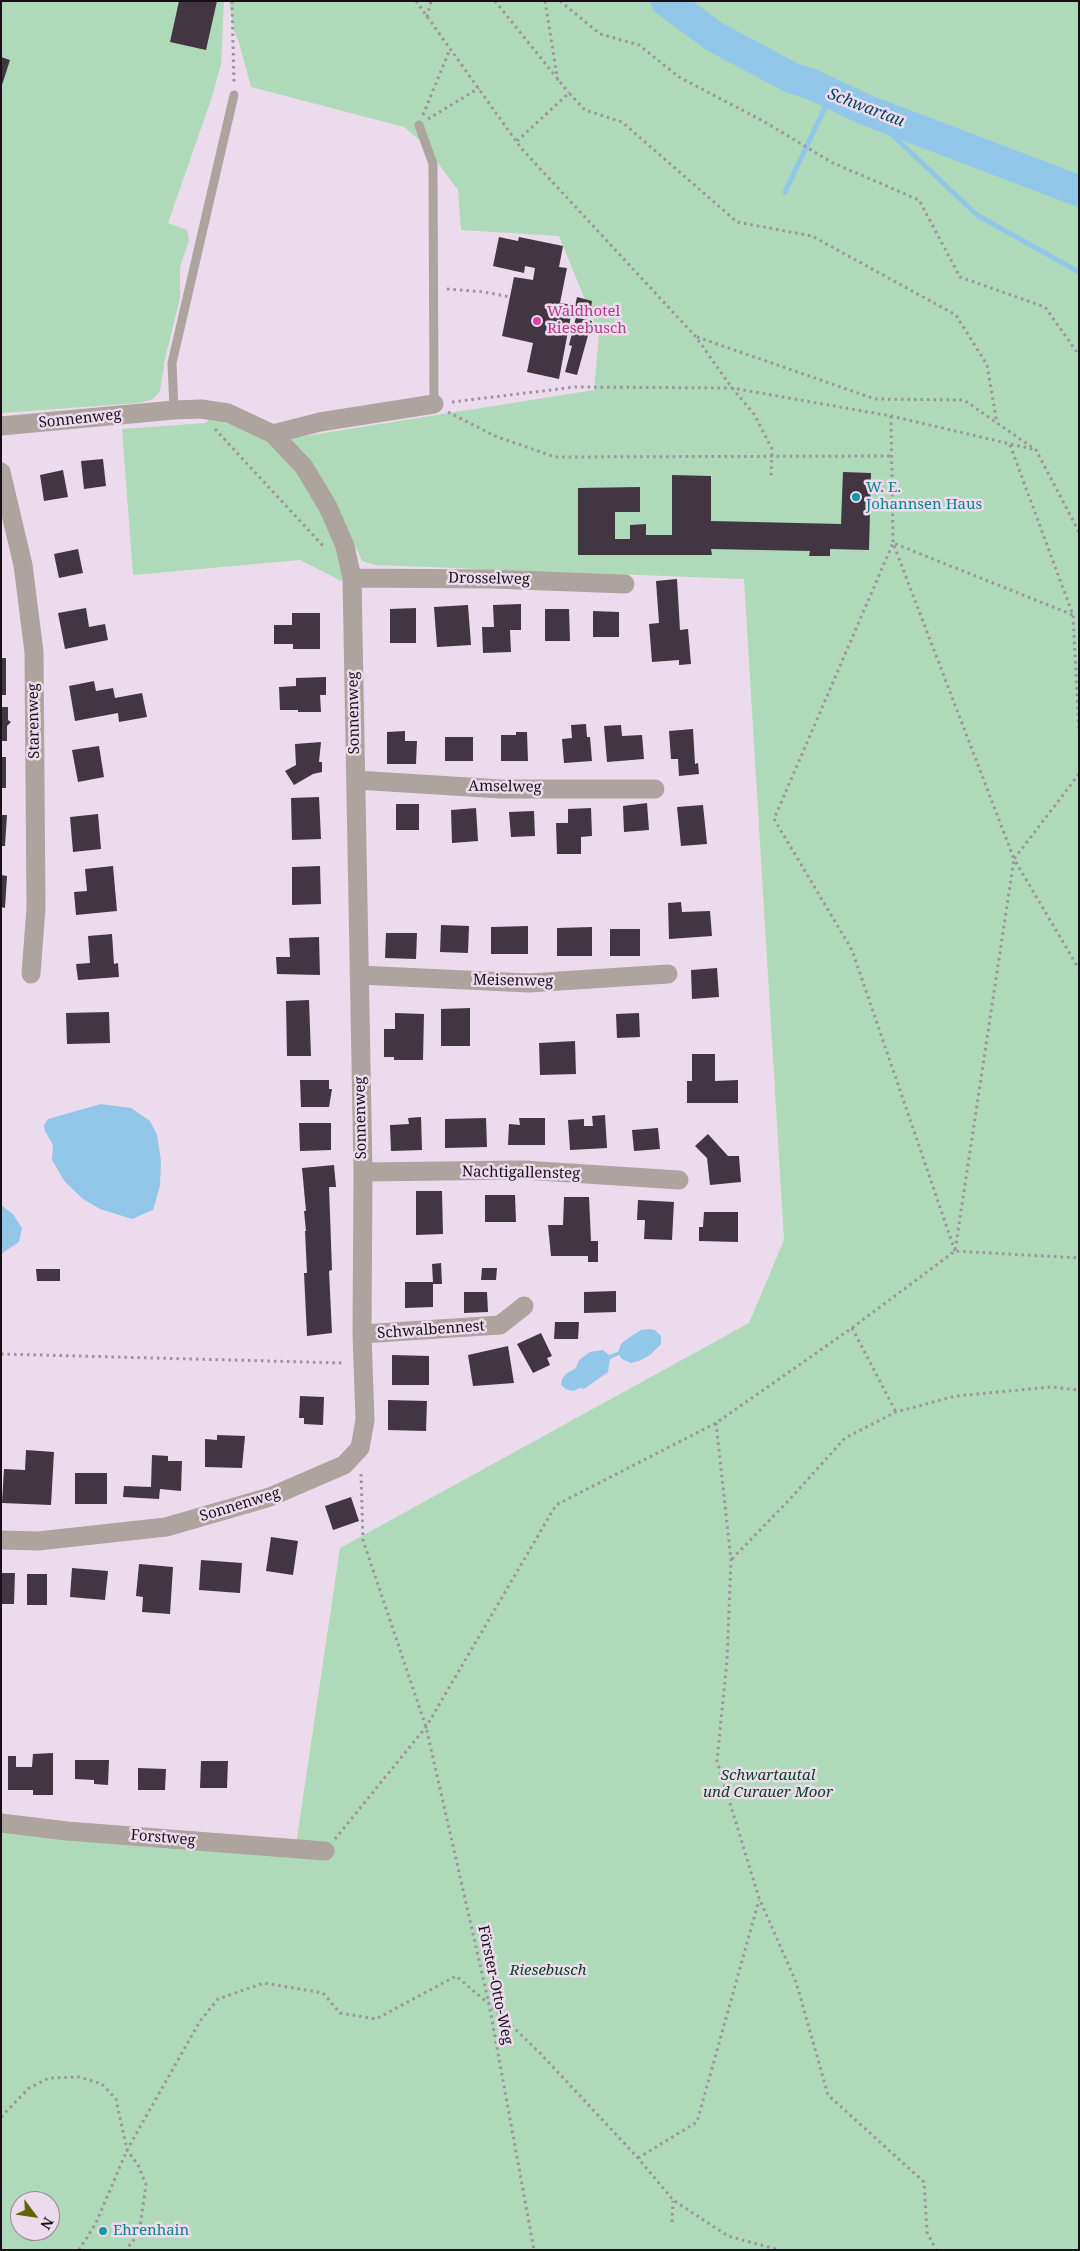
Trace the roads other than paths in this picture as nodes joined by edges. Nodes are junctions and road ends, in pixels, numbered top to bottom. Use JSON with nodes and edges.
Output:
{"nodes":[{"id":1,"x":234,"y":95,"type":"road end"},
{"id":2,"x":419,"y":125,"type":"road end"},
{"id":3,"x":434,"y":404,"type":"joint"},
{"id":4,"x":174,"y":410,"type":"junction"},
{"id":5,"x":1,"y":426,"type":"edge"},
{"id":6,"x":273,"y":434,"type":"junction"},
{"id":7,"x":1,"y":472,"type":"edge"},
{"id":8,"x":352,"y":578,"type":"junction"},
{"id":9,"x":625,"y":584,"type":"dead end"},
{"id":10,"x":356,"y":780,"type":"junction"},
{"id":11,"x":655,"y":788,"type":"dead end"},
{"id":12,"x":31,"y":974,"type":"dead end"},
{"id":13,"x":668,"y":974,"type":"dead end"},
{"id":14,"x":358,"y":975,"type":"junction"},
{"id":15,"x":362,"y":1172,"type":"junction"},
{"id":16,"x":679,"y":1180,"type":"dead end"},
{"id":17,"x":524,"y":1306,"type":"dead end"},
{"id":18,"x":362,"y":1334,"type":"junction"},
{"id":19,"x":1,"y":1540,"type":"edge"},
{"id":20,"x":1,"y":1823,"type":"edge"},
{"id":21,"x":325,"y":1852,"type":"road end"}],
"edges":[{"from":1,"to":4,"type":"lane"},
{"from":2,"to":3,"type":"lane"},
{"from":3,"to":6,"type":"street"},
{"from":4,"to":5,"type":"street","name":"Sonnenweg"},
{"from":4,"to":6,"type":"street","name":"Sonnenweg"},
{"from":6,"to":8,"type":"street","name":"Sonnenweg"},
{"from":7,"to":12,"type":"street","name":"Starenweg"},
{"from":8,"to":9,"type":"street","name":"Drosselweg"},
{"from":8,"to":10,"type":"street","name":"Sonnenweg"},
{"from":10,"to":11,"type":"street","name":"Amselweg"},
{"from":10,"to":14,"type":"street","name":"Sonnenweg"},
{"from":13,"to":14,"type":"street","name":"Meisenweg"},
{"from":14,"to":15,"type":"street","name":"Sonnenweg"},
{"from":15,"to":16,"type":"street","name":"Nachtigallensteg"},
{"from":15,"to":18,"type":"street","name":"Sonnenweg"},
{"from":17,"to":18,"type":"street","name":"Schwalbennest"},
{"from":18,"to":19,"type":"street","name":"Sonnenweg"},
{"from":20,"to":21,"type":"street","name":"Forstweg"}]}
